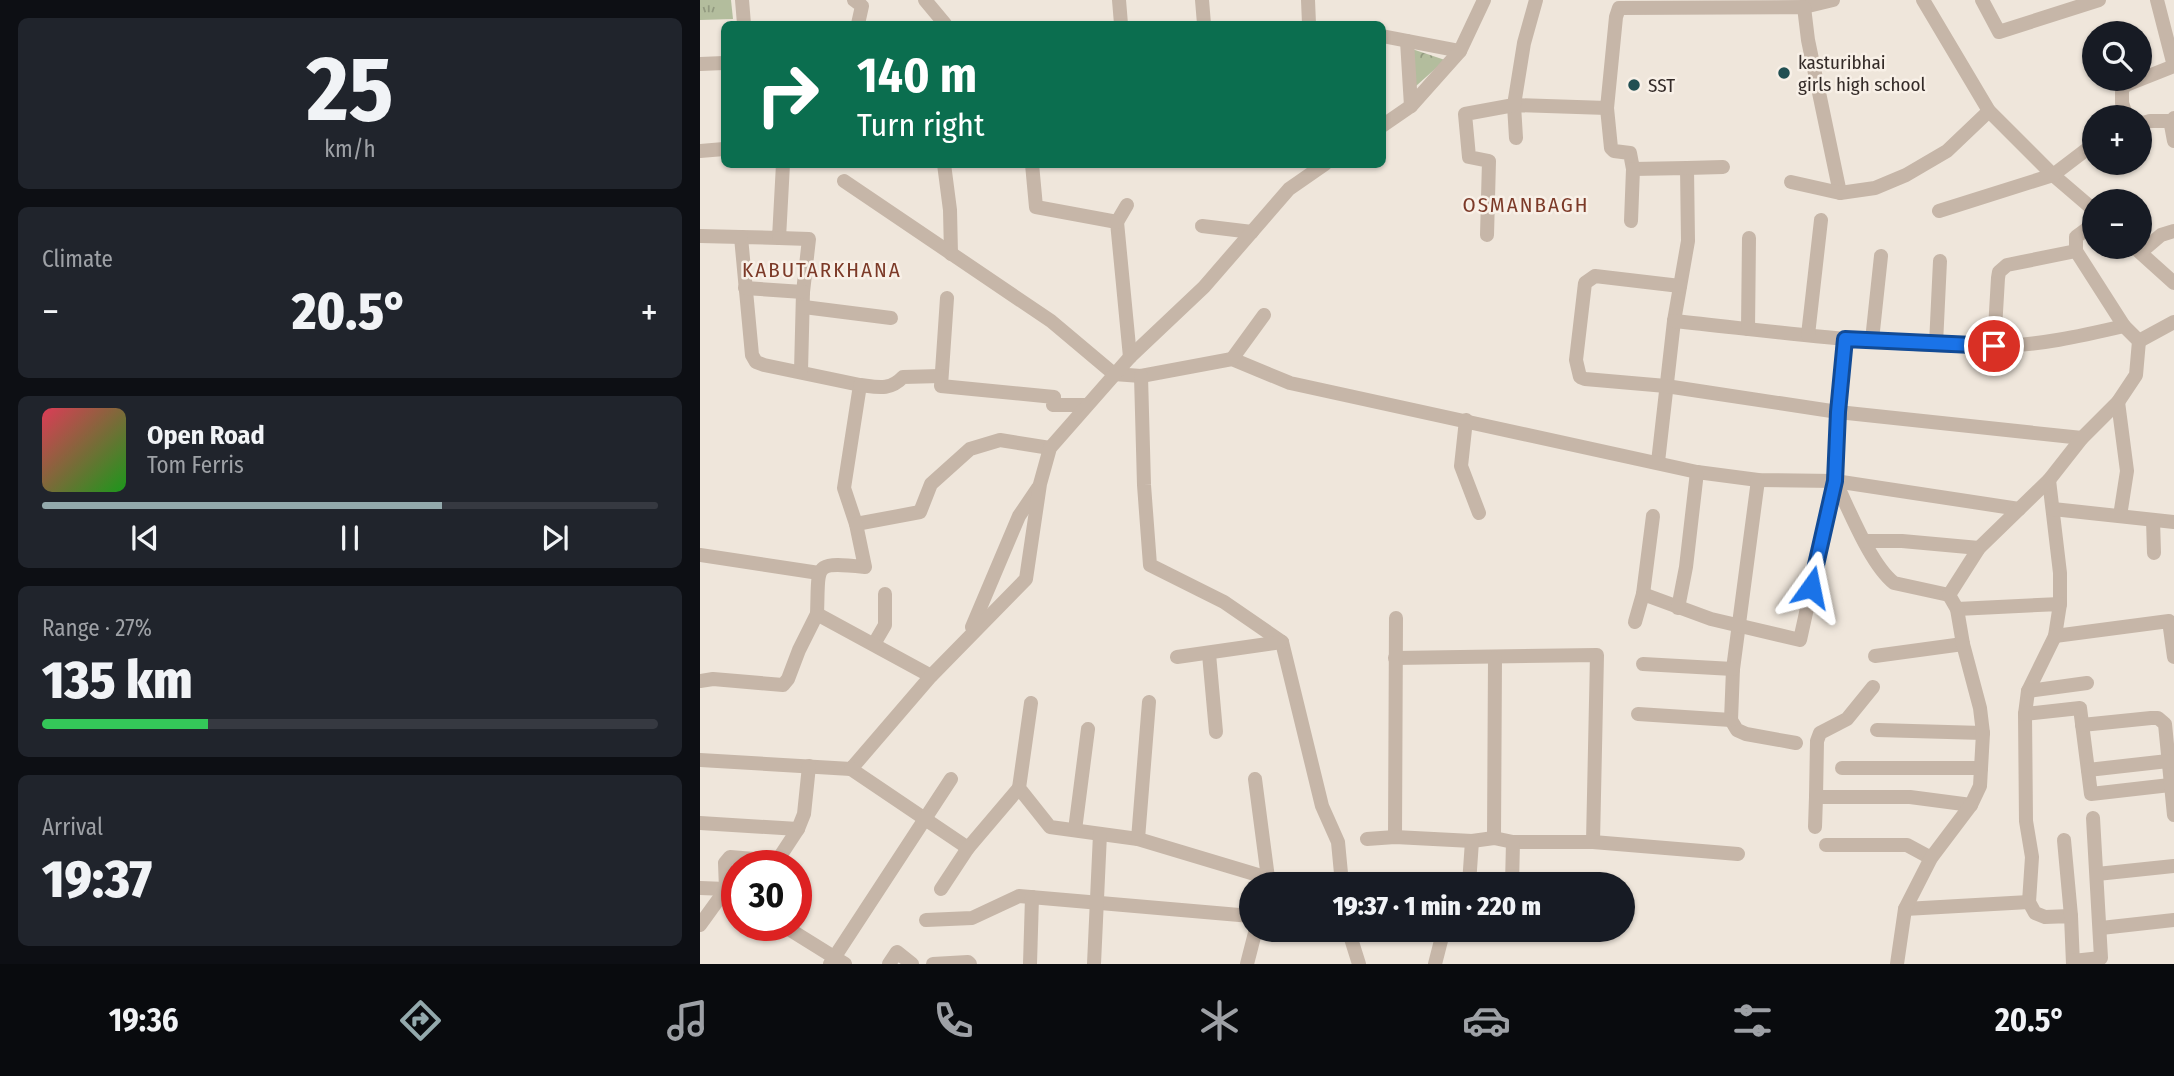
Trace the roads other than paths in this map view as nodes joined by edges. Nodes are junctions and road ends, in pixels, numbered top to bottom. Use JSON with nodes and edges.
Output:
{"nodes":[{"id":1,"x":742,"y":0,"type":"edge"},
{"id":2,"x":854,"y":0,"type":"edge"},
{"id":3,"x":925,"y":0,"type":"edge"},
{"id":4,"x":1119,"y":0,"type":"edge"},
{"id":5,"x":1202,"y":0,"type":"edge"},
{"id":6,"x":1308,"y":0,"type":"edge"},
{"id":7,"x":1484,"y":0,"type":"edge"},
{"id":8,"x":1536,"y":0,"type":"edge"},
{"id":9,"x":1923,"y":0,"type":"edge"},
{"id":10,"x":1982,"y":0,"type":"edge"},
{"id":11,"x":2099,"y":0,"type":"edge"},
{"id":12,"x":2157,"y":0,"type":"edge"},
{"id":13,"x":1825,"y":1,"type":"edge"},
{"id":14,"x":1619,"y":4,"type":"edge"},
{"id":15,"x":1804,"y":7,"type":"junction"},
{"id":16,"x":744,"y":21,"type":"edge"},
{"id":17,"x":859,"y":21,"type":"edge"},
{"id":18,"x":942,"y":21,"type":"edge"},
{"id":19,"x":1121,"y":21,"type":"edge"},
{"id":20,"x":1204,"y":21,"type":"edge"},
{"id":21,"x":1309,"y":21,"type":"edge"},
{"id":22,"x":1386,"y":37,"type":"edge"},
{"id":23,"x":1406,"y":41,"type":"junction"},
{"id":24,"x":1460,"y":51,"type":"junction"},
{"id":25,"x":721,"y":63,"type":"edge"},
{"id":26,"x":700,"y":64,"type":"edge"},
{"id":27,"x":2174,"y":66,"type":"edge"},
{"id":28,"x":1514,"y":105,"type":"junction"},
{"id":29,"x":2124,"y":105,"type":"edge"},
{"id":30,"x":1411,"y":106,"type":"junction"},
{"id":31,"x":1607,"y":108,"type":"junction"},
{"id":32,"x":1989,"y":111,"type":"junction"},
{"id":33,"x":2173,"y":119,"type":"edge"},
{"id":34,"x":2152,"y":121,"type":"edge"},
{"id":35,"x":1386,"y":123,"type":"edge"},
{"id":36,"x":1516,"y":138,"type":"dead end"},
{"id":37,"x":2174,"y":141,"type":"edge"},
{"id":38,"x":721,"y":149,"type":"edge"},
{"id":39,"x":700,"y":151,"type":"edge"},
{"id":40,"x":2082,"y":153,"type":"edge"},
{"id":41,"x":1723,"y":167,"type":"dead end"},
{"id":42,"x":783,"y":168,"type":"edge"},
{"id":43,"x":945,"y":168,"type":"edge"},
{"id":44,"x":1032,"y":168,"type":"edge"},
{"id":45,"x":1319,"y":168,"type":"edge"},
{"id":46,"x":1633,"y":169,"type":"junction"},
{"id":47,"x":1687,"y":169,"type":"junction"},
{"id":48,"x":2053,"y":175,"type":"junction"},
{"id":49,"x":844,"y":181,"type":"dead end"},
{"id":50,"x":1791,"y":182,"type":"dead end"},
{"id":51,"x":1840,"y":193,"type":"junction"},
{"id":52,"x":2082,"y":200,"type":"edge"},
{"id":53,"x":1127,"y":205,"type":"dead end"},
{"id":54,"x":1939,"y":211,"type":"dead end"},
{"id":55,"x":1821,"y":220,"type":"dead end"},
{"id":56,"x":1631,"y":221,"type":"dead end"},
{"id":57,"x":1117,"y":222,"type":"junction"},
{"id":58,"x":1202,"y":226,"type":"dead end"},
{"id":59,"x":2174,"y":231,"type":"edge"},
{"id":60,"x":1252,"y":232,"type":"junction"},
{"id":61,"x":2082,"y":233,"type":"edge"},
{"id":62,"x":1487,"y":235,"type":"dead end"},
{"id":63,"x":700,"y":236,"type":"edge"},
{"id":64,"x":741,"y":237,"type":"junction"},
{"id":65,"x":779,"y":238,"type":"junction"},
{"id":66,"x":1749,"y":238,"type":"dead end"},
{"id":67,"x":2152,"y":240,"type":"edge"},
{"id":68,"x":2076,"y":251,"type":"junction"},
{"id":69,"x":951,"y":254,"type":"junction"},
{"id":70,"x":1881,"y":256,"type":"dead end"},
{"id":71,"x":2149,"y":259,"type":"edge"},
{"id":72,"x":1940,"y":261,"type":"dead end"},
{"id":73,"x":2174,"y":283,"type":"edge"},
{"id":74,"x":1680,"y":286,"type":"junction"},
{"id":75,"x":745,"y":288,"type":"junction"},
{"id":76,"x":947,"y":298,"type":"dead end"},
{"id":77,"x":803,"y":300,"type":"junction"},
{"id":78,"x":1264,"y":315,"type":"dead end"},
{"id":79,"x":891,"y":318,"type":"dead end"},
{"id":80,"x":1674,"y":321,"type":"junction"},
{"id":81,"x":2174,"y":322,"type":"edge"},
{"id":82,"x":2124,"y":326,"type":"junction"},
{"id":83,"x":1748,"y":329,"type":"junction"},
{"id":84,"x":1808,"y":335,"type":"junction"},
{"id":85,"x":1845,"y":339,"type":"junction"},
{"id":86,"x":1872,"y":340,"type":"junction"},
{"id":87,"x":2139,"y":341,"type":"junction"},
{"id":88,"x":1936,"y":344,"type":"junction"},
{"id":89,"x":1994,"y":346,"type":"junction"},
{"id":90,"x":1129,"y":358,"type":"junction"},
{"id":91,"x":1232,"y":359,"type":"junction"},
{"id":92,"x":801,"y":372,"type":"junction"},
{"id":93,"x":1114,"y":374,"type":"junction"},
{"id":94,"x":942,"y":376,"type":"junction"},
{"id":95,"x":1141,"y":376,"type":"junction"},
{"id":96,"x":860,"y":385,"type":"junction"},
{"id":97,"x":1666,"y":386,"type":"junction"},
{"id":98,"x":2118,"y":402,"type":"junction"},
{"id":99,"x":1085,"y":405,"type":"junction"},
{"id":100,"x":1838,"y":412,"type":"junction"},
{"id":101,"x":1466,"y":421,"type":"junction"},
{"id":102,"x":2081,"y":438,"type":"junction"},
{"id":103,"x":1050,"y":448,"type":"junction"},
{"id":104,"x":1657,"y":462,"type":"junction"},
{"id":105,"x":1697,"y":472,"type":"junction"},
{"id":106,"x":1758,"y":480,"type":"junction"},
{"id":107,"x":2049,"y":480,"type":"junction"},
{"id":108,"x":1835,"y":481,"type":"junction"},
{"id":109,"x":1040,"y":484,"type":"junction"},
{"id":110,"x":2019,"y":509,"type":"junction"},
{"id":111,"x":2053,"y":509,"type":"junction"},
{"id":112,"x":1479,"y":513,"type":"dead end"},
{"id":113,"x":1653,"y":516,"type":"dead end"},
{"id":114,"x":2120,"y":516,"type":"junction"},
{"id":115,"x":2153,"y":520,"type":"junction"},
{"id":116,"x":2174,"y":522,"type":"edge"},
{"id":117,"x":856,"y":524,"type":"junction"},
{"id":118,"x":1865,"y":541,"type":"junction"},
{"id":119,"x":1979,"y":548,"type":"junction"},
{"id":120,"x":2154,"y":553,"type":"dead end"},
{"id":121,"x":700,"y":555,"type":"edge"},
{"id":122,"x":819,"y":573,"type":"junction"},
{"id":123,"x":885,"y":594,"type":"dead end"},
{"id":124,"x":1643,"y":594,"type":"junction"},
{"id":125,"x":1949,"y":595,"type":"junction"},
{"id":126,"x":2060,"y":604,"type":"junction"},
{"id":127,"x":1678,"y":608,"type":"junction"},
{"id":128,"x":1957,"y":609,"type":"junction"},
{"id":129,"x":817,"y":614,"type":"junction"},
{"id":130,"x":1396,"y":618,"type":"dead end"},
{"id":131,"x":1634,"y":622,"type":"dead end"},
{"id":132,"x":1739,"y":627,"type":"junction"},
{"id":133,"x":969,"y":635,"type":"junction"},
{"id":134,"x":2055,"y":636,"type":"junction"},
{"id":135,"x":1282,"y":642,"type":"junction"},
{"id":136,"x":874,"y":644,"type":"junction"},
{"id":137,"x":1963,"y":644,"type":"junction"},
{"id":138,"x":1209,"y":654,"type":"junction"},
{"id":139,"x":1875,"y":656,"type":"dead end"},
{"id":140,"x":1177,"y":657,"type":"dead end"},
{"id":141,"x":2174,"y":657,"type":"edge"},
{"id":142,"x":1395,"y":658,"type":"junction"},
{"id":143,"x":1495,"y":658,"type":"junction"},
{"id":144,"x":1643,"y":664,"type":"dead end"},
{"id":145,"x":1733,"y":668,"type":"junction"},
{"id":146,"x":931,"y":676,"type":"junction"},
{"id":147,"x":700,"y":681,"type":"edge"},
{"id":148,"x":2087,"y":683,"type":"dead end"},
{"id":149,"x":1873,"y":687,"type":"dead end"},
{"id":150,"x":2028,"y":691,"type":"junction"},
{"id":151,"x":1149,"y":702,"type":"dead end"},
{"id":152,"x":1031,"y":704,"type":"dead end"},
{"id":153,"x":1638,"y":714,"type":"dead end"},
{"id":154,"x":2025,"y":714,"type":"junction"},
{"id":155,"x":1731,"y":720,"type":"junction"},
{"id":156,"x":2082,"y":725,"type":"junction"},
{"id":157,"x":1088,"y":729,"type":"dead end"},
{"id":158,"x":1877,"y":730,"type":"dead end"},
{"id":159,"x":1216,"y":732,"type":"dead end"},
{"id":160,"x":1983,"y":733,"type":"junction"},
{"id":161,"x":1796,"y":743,"type":"dead end"},
{"id":162,"x":700,"y":760,"type":"edge"},
{"id":163,"x":2168,"y":761,"type":"junction"},
{"id":164,"x":809,"y":766,"type":"junction"},
{"id":165,"x":1842,"y":768,"type":"dead end"},
{"id":166,"x":1981,"y":768,"type":"junction"},
{"id":167,"x":851,"y":769,"type":"junction"},
{"id":168,"x":2088,"y":770,"type":"junction"},
{"id":169,"x":951,"y":779,"type":"dead end"},
{"id":170,"x":1255,"y":779,"type":"dead end"},
{"id":171,"x":2171,"y":785,"type":"junction"},
{"id":172,"x":1019,"y":788,"type":"junction"},
{"id":173,"x":1816,"y":797,"type":"junction"},
{"id":174,"x":1971,"y":805,"type":"junction"},
{"id":175,"x":2174,"y":815,"type":"edge"},
{"id":176,"x":2093,"y":818,"type":"dead end"},
{"id":177,"x":923,"y":819,"type":"junction"},
{"id":178,"x":700,"y":823,"type":"edge"},
{"id":179,"x":1815,"y":827,"type":"dead end"},
{"id":180,"x":798,"y":829,"type":"junction"},
{"id":181,"x":1076,"y":830,"type":"junction"},
{"id":182,"x":1100,"y":834,"type":"junction"},
{"id":183,"x":1395,"y":837,"type":"junction"},
{"id":184,"x":1494,"y":838,"type":"junction"},
{"id":185,"x":1139,"y":839,"type":"junction"},
{"id":186,"x":1367,"y":839,"type":"dead end"},
{"id":187,"x":2064,"y":840,"type":"dead end"},
{"id":188,"x":1472,"y":841,"type":"junction"},
{"id":189,"x":1513,"y":842,"type":"junction"},
{"id":190,"x":1592,"y":842,"type":"junction"},
{"id":191,"x":1826,"y":845,"type":"dead end"},
{"id":192,"x":968,"y":848,"type":"junction"},
{"id":193,"x":784,"y":850,"type":"edge"},
{"id":194,"x":1738,"y":854,"type":"dead end"},
{"id":195,"x":1931,"y":858,"type":"junction"},
{"id":196,"x":2174,"y":866,"type":"edge"},
{"id":197,"x":1240,"y":872,"type":"edge"},
{"id":198,"x":1269,"y":872,"type":"edge"},
{"id":199,"x":1341,"y":872,"type":"edge"},
{"id":200,"x":1470,"y":872,"type":"edge"},
{"id":201,"x":1512,"y":872,"type":"edge"},
{"id":202,"x":2097,"y":874,"type":"junction"},
{"id":203,"x":700,"y":888,"type":"edge"},
{"id":204,"x":941,"y":888,"type":"dead end"},
{"id":205,"x":721,"y":891,"type":"edge"},
{"id":206,"x":1032,"y":897,"type":"junction"},
{"id":207,"x":2029,"y":902,"type":"junction"},
{"id":208,"x":721,"y":903,"type":"edge"},
{"id":209,"x":1096,"y":904,"type":"junction"},
{"id":210,"x":1905,"y":909,"type":"junction"},
{"id":211,"x":1239,"y":915,"type":"edge"},
{"id":212,"x":2071,"y":915,"type":"junction"},
{"id":213,"x":926,"y":920,"type":"dead end"},
{"id":214,"x":2174,"y":920,"type":"edge"},
{"id":215,"x":700,"y":925,"type":"edge"},
{"id":216,"x":2101,"y":928,"type":"junction"},
{"id":217,"x":807,"y":941,"type":"edge"},
{"id":218,"x":1253,"y":942,"type":"edge"},
{"id":219,"x":1352,"y":942,"type":"edge"},
{"id":220,"x":1441,"y":942,"type":"edge"},
{"id":221,"x":837,"y":962,"type":"edge"},
{"id":222,"x":2073,"y":963,"type":"edge"},
{"id":223,"x":889,"y":964,"type":"edge"},
{"id":224,"x":912,"y":964,"type":"edge"},
{"id":225,"x":933,"y":964,"type":"edge"},
{"id":226,"x":970,"y":964,"type":"edge"},
{"id":227,"x":1030,"y":964,"type":"edge"},
{"id":228,"x":1094,"y":964,"type":"edge"},
{"id":229,"x":1247,"y":964,"type":"edge"},
{"id":230,"x":1359,"y":964,"type":"edge"},
{"id":231,"x":1435,"y":964,"type":"edge"},
{"id":232,"x":1897,"y":964,"type":"edge"}],
"edges":[{"from":1,"to":16,"type":"street"},
{"from":2,"to":17,"type":"street"},
{"from":3,"to":18,"type":"street"},
{"from":4,"to":19,"type":"street"},
{"from":5,"to":20,"type":"street"},
{"from":6,"to":21,"type":"street"},
{"from":7,"to":24,"type":"street"},
{"from":8,"to":28,"type":"street"},
{"from":9,"to":32,"type":"street"},
{"from":10,"to":11,"type":"street"},
{"from":12,"to":27,"type":"street"},
{"from":13,"to":15,"type":"street"},
{"from":14,"to":15,"type":"street"},
{"from":14,"to":31,"type":"street"},
{"from":15,"to":51,"type":"street"},
{"from":22,"to":23,"type":"street"},
{"from":23,"to":24,"type":"street"},
{"from":23,"to":30,"type":"street"},
{"from":24,"to":30,"type":"street"},
{"from":25,"to":26,"type":"street"},
{"from":27,"to":29,"type":"street"},
{"from":28,"to":31,"type":"street"},
{"from":28,"to":36,"type":"street"},
{"from":28,"to":62,"type":"street"},
{"from":30,"to":35,"type":"street"},
{"from":31,"to":46,"type":"street"},
{"from":32,"to":48,"type":"street"},
{"from":32,"to":51,"type":"street"},
{"from":33,"to":34,"type":"street"},
{"from":33,"to":37,"type":"street"},
{"from":38,"to":39,"type":"street"},
{"from":40,"to":48,"type":"street"},
{"from":41,"to":47,"type":"street"},
{"from":42,"to":65,"type":"street"},
{"from":43,"to":69,"type":"street"},
{"from":44,"to":57,"type":"street"},
{"from":45,"to":60,"type":"street"},
{"from":46,"to":47,"type":"street"},
{"from":46,"to":56,"type":"street"},
{"from":47,"to":74,"type":"street"},
{"from":48,"to":52,"type":"street"},
{"from":48,"to":54,"type":"street"},
{"from":49,"to":69,"type":"street"},
{"from":50,"to":51,"type":"street"},
{"from":53,"to":57,"type":"street"},
{"from":55,"to":84,"type":"street"},
{"from":57,"to":90,"type":"street"},
{"from":58,"to":60,"type":"street"},
{"from":59,"to":67,"type":"street"},
{"from":60,"to":90,"type":"street"},
{"from":61,"to":68,"type":"street"},
{"from":63,"to":64,"type":"street"},
{"from":64,"to":65,"type":"street"},
{"from":64,"to":75,"type":"street"},
{"from":65,"to":77,"type":"street"},
{"from":66,"to":83,"type":"street"},
{"from":68,"to":82,"type":"street"},
{"from":68,"to":89,"type":"street"},
{"from":69,"to":93,"type":"street"},
{"from":70,"to":86,"type":"street"},
{"from":71,"to":73,"type":"street"},
{"from":72,"to":88,"type":"street"},
{"from":74,"to":80,"type":"street"},
{"from":74,"to":97,"type":"street"},
{"from":75,"to":77,"type":"street"},
{"from":75,"to":92,"type":"street"},
{"from":76,"to":94,"type":"street"},
{"from":77,"to":79,"type":"street"},
{"from":77,"to":92,"type":"street"},
{"from":78,"to":91,"type":"street"},
{"from":80,"to":83,"type":"street"},
{"from":80,"to":97,"type":"street"},
{"from":81,"to":87,"type":"street"},
{"from":82,"to":87,"type":"street"},
{"from":82,"to":89,"type":"street"},
{"from":83,"to":84,"type":"street"},
{"from":84,"to":85,"type":"street"},
{"from":85,"to":86,"type":"street"},
{"from":85,"to":100,"type":"street"},
{"from":86,"to":88,"type":"street"},
{"from":87,"to":98,"type":"street"},
{"from":88,"to":89,"type":"street"},
{"from":90,"to":93,"type":"street"},
{"from":91,"to":95,"type":"street"},
{"from":91,"to":101,"type":"street"},
{"from":92,"to":96,"type":"street"},
{"from":93,"to":95,"type":"street"},
{"from":93,"to":99,"type":"street"},
{"from":94,"to":96,"type":"street"},
{"from":94,"to":99,"type":"street"},
{"from":95,"to":135,"type":"street"},
{"from":96,"to":117,"type":"street"},
{"from":97,"to":100,"type":"street"},
{"from":97,"to":104,"type":"street"},
{"from":98,"to":102,"type":"street"},
{"from":98,"to":114,"type":"street"},
{"from":99,"to":103,"type":"street"},
{"from":100,"to":102,"type":"street"},
{"from":100,"to":108,"type":"street"},
{"from":101,"to":104,"type":"street"},
{"from":101,"to":112,"type":"street"},
{"from":102,"to":107,"type":"street"},
{"from":103,"to":109,"type":"street"},
{"from":103,"to":117,"type":"street"},
{"from":104,"to":105,"type":"street"},
{"from":105,"to":106,"type":"street"},
{"from":105,"to":127,"type":"street"},
{"from":106,"to":108,"type":"street"},
{"from":106,"to":132,"type":"street"},
{"from":107,"to":110,"type":"street"},
{"from":107,"to":111,"type":"street"},
{"from":108,"to":110,"type":"street"},
{"from":108,"to":118,"type":"street"},
{"from":108,"to":132,"type":"street"},
{"from":109,"to":133,"type":"street"},
{"from":109,"to":133,"type":"street"},
{"from":110,"to":119,"type":"street"},
{"from":111,"to":114,"type":"street"},
{"from":111,"to":126,"type":"street"},
{"from":113,"to":124,"type":"street"},
{"from":114,"to":115,"type":"street"},
{"from":115,"to":116,"type":"street"},
{"from":115,"to":120,"type":"street"},
{"from":117,"to":122,"type":"street"},
{"from":118,"to":119,"type":"street"},
{"from":118,"to":125,"type":"street"},
{"from":119,"to":125,"type":"street"},
{"from":121,"to":122,"type":"street"},
{"from":122,"to":129,"type":"street"},
{"from":123,"to":136,"type":"street"},
{"from":124,"to":127,"type":"street"},
{"from":124,"to":131,"type":"street"},
{"from":125,"to":128,"type":"street"},
{"from":126,"to":128,"type":"street"},
{"from":126,"to":134,"type":"street"},
{"from":127,"to":132,"type":"street"},
{"from":128,"to":137,"type":"street"},
{"from":129,"to":136,"type":"street"},
{"from":129,"to":147,"type":"street"},
{"from":130,"to":142,"type":"street"},
{"from":132,"to":145,"type":"street"},
{"from":133,"to":146,"type":"street"},
{"from":134,"to":141,"type":"street"},
{"from":134,"to":150,"type":"street"},
{"from":135,"to":138,"type":"street"},
{"from":135,"to":199,"type":"street"},
{"from":136,"to":146,"type":"street"},
{"from":137,"to":139,"type":"street"},
{"from":137,"to":160,"type":"street"},
{"from":138,"to":140,"type":"street"},
{"from":138,"to":159,"type":"street"},
{"from":142,"to":143,"type":"street"},
{"from":142,"to":183,"type":"street"},
{"from":143,"to":184,"type":"street"},
{"from":143,"to":190,"type":"street"},
{"from":144,"to":145,"type":"street"},
{"from":145,"to":155,"type":"street"},
{"from":146,"to":167,"type":"street"},
{"from":148,"to":150,"type":"street"},
{"from":149,"to":173,"type":"street"},
{"from":150,"to":154,"type":"street"},
{"from":151,"to":185,"type":"street"},
{"from":152,"to":172,"type":"street"},
{"from":153,"to":155,"type":"street"},
{"from":154,"to":156,"type":"street"},
{"from":154,"to":207,"type":"street"},
{"from":155,"to":161,"type":"street"},
{"from":156,"to":163,"type":"street"},
{"from":156,"to":168,"type":"street"},
{"from":157,"to":181,"type":"street"},
{"from":158,"to":160,"type":"street"},
{"from":160,"to":166,"type":"street"},
{"from":162,"to":164,"type":"street"},
{"from":163,"to":168,"type":"street"},
{"from":163,"to":171,"type":"street"},
{"from":164,"to":167,"type":"street"},
{"from":164,"to":180,"type":"street"},
{"from":165,"to":166,"type":"street"},
{"from":166,"to":174,"type":"street"},
{"from":167,"to":177,"type":"street"},
{"from":168,"to":171,"type":"street"},
{"from":169,"to":177,"type":"street"},
{"from":170,"to":198,"type":"street"},
{"from":171,"to":175,"type":"street"},
{"from":172,"to":181,"type":"street"},
{"from":172,"to":192,"type":"street"},
{"from":173,"to":174,"type":"street"},
{"from":173,"to":179,"type":"street"},
{"from":174,"to":195,"type":"street"},
{"from":176,"to":202,"type":"street"},
{"from":177,"to":192,"type":"street"},
{"from":177,"to":221,"type":"street"},
{"from":178,"to":180,"type":"street"},
{"from":180,"to":193,"type":"street"},
{"from":181,"to":182,"type":"street"},
{"from":182,"to":185,"type":"street"},
{"from":182,"to":209,"type":"street"},
{"from":183,"to":186,"type":"street"},
{"from":183,"to":188,"type":"street"},
{"from":184,"to":188,"type":"street"},
{"from":184,"to":189,"type":"street"},
{"from":185,"to":197,"type":"street"},
{"from":187,"to":212,"type":"street"},
{"from":188,"to":200,"type":"street"},
{"from":189,"to":190,"type":"street"},
{"from":189,"to":201,"type":"street"},
{"from":190,"to":194,"type":"street"},
{"from":191,"to":195,"type":"street"},
{"from":192,"to":204,"type":"street"},
{"from":195,"to":210,"type":"street"},
{"from":196,"to":202,"type":"street"},
{"from":202,"to":216,"type":"street"},
{"from":203,"to":205,"type":"street"},
{"from":206,"to":209,"type":"street"},
{"from":206,"to":213,"type":"street"},
{"from":206,"to":227,"type":"street"},
{"from":207,"to":210,"type":"street"},
{"from":207,"to":212,"type":"street"},
{"from":208,"to":215,"type":"street"},
{"from":209,"to":211,"type":"street"},
{"from":209,"to":228,"type":"street"},
{"from":210,"to":232,"type":"street"},
{"from":212,"to":222,"type":"street"},
{"from":214,"to":216,"type":"street"},
{"from":216,"to":222,"type":"street"},
{"from":217,"to":221,"type":"street"},
{"from":218,"to":229,"type":"street"},
{"from":219,"to":230,"type":"street"},
{"from":220,"to":231,"type":"street"},
{"from":223,"to":224,"type":"street"},
{"from":225,"to":226,"type":"street"}]}
